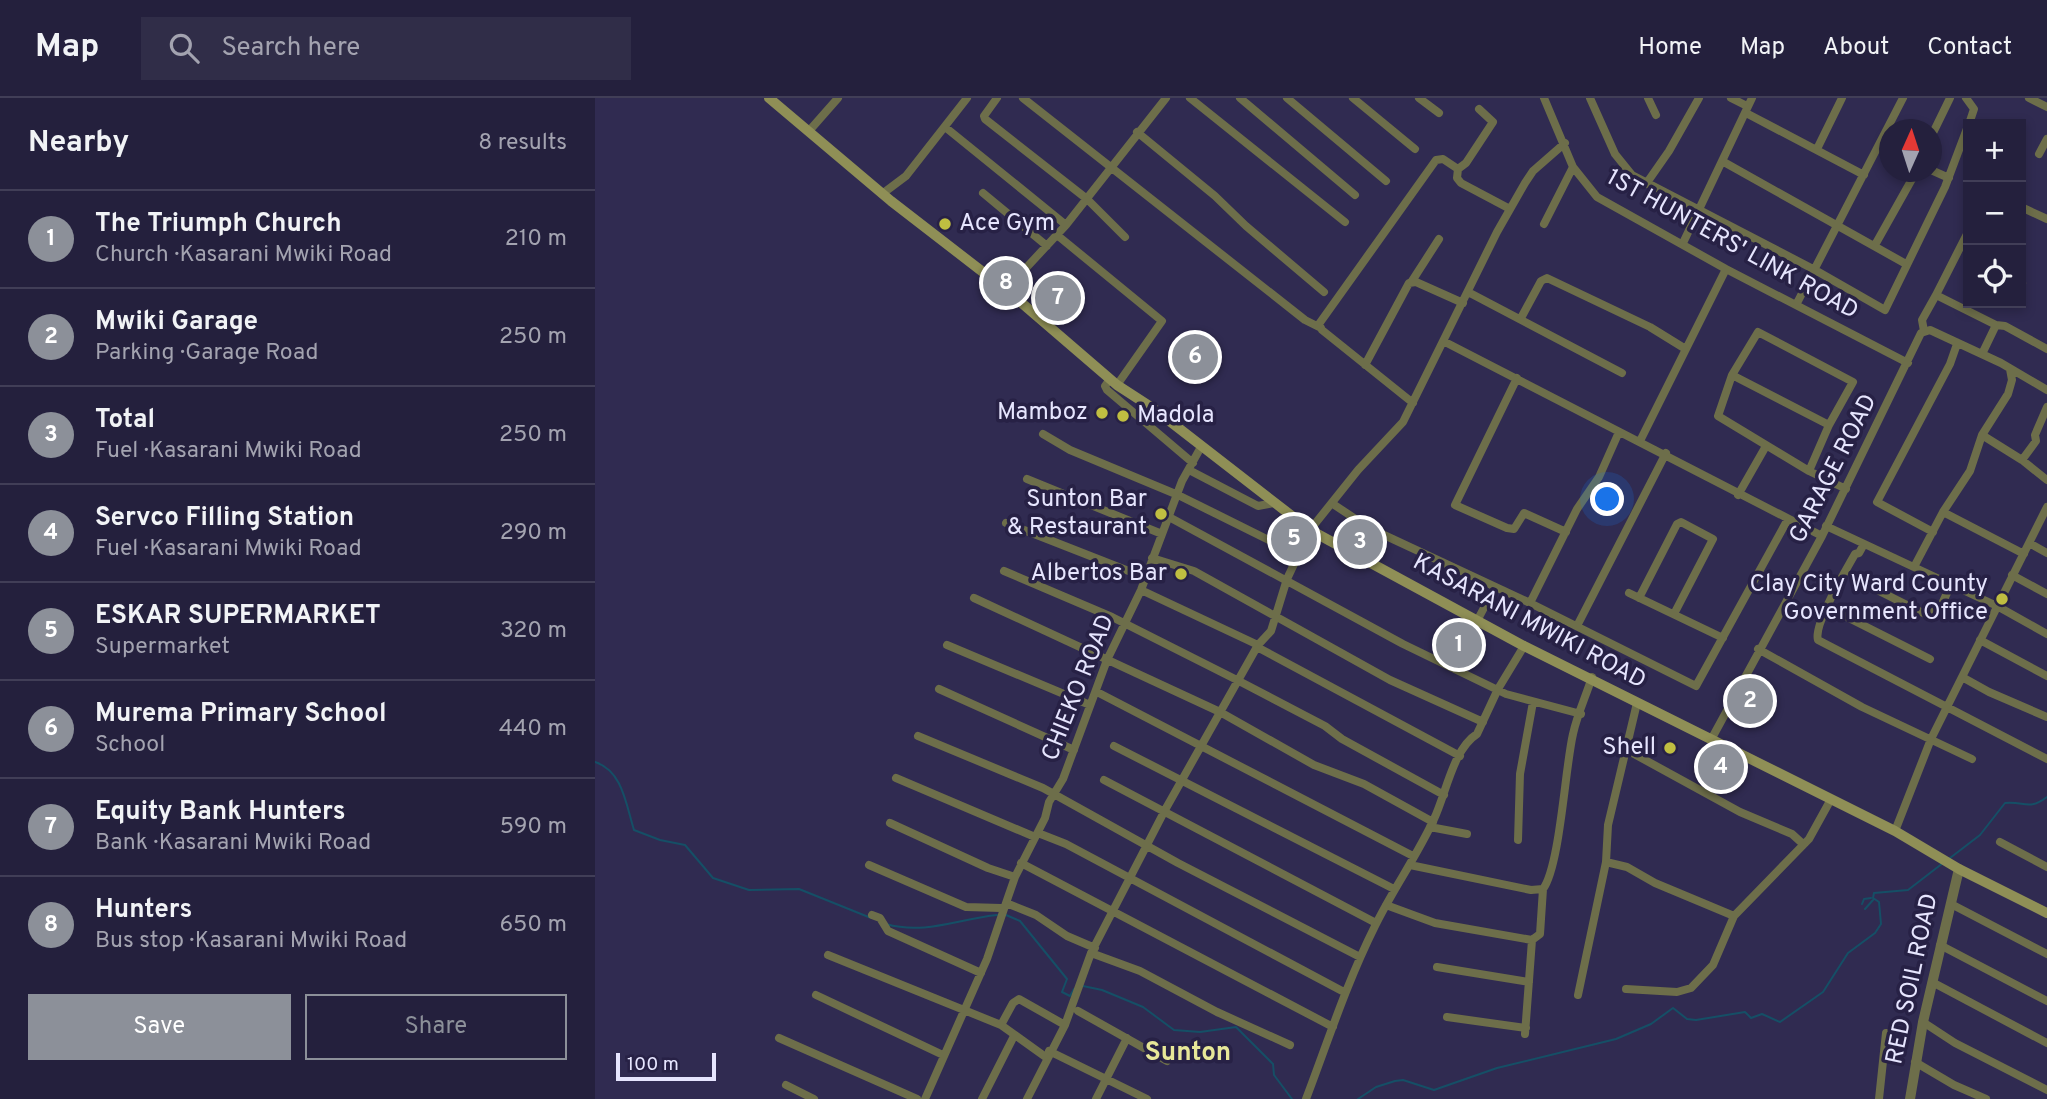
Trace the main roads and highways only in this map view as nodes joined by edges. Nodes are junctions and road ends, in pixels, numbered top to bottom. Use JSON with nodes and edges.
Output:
{"nodes":[{"id":1,"x":769,"y":98,"type":"edge"},
{"id":2,"x":2047,"y":913,"type":"edge"}],
"edges":[{"from":1,"to":2,"type":"main road","name":"KASARANI MWIKI ROAD"}]}
